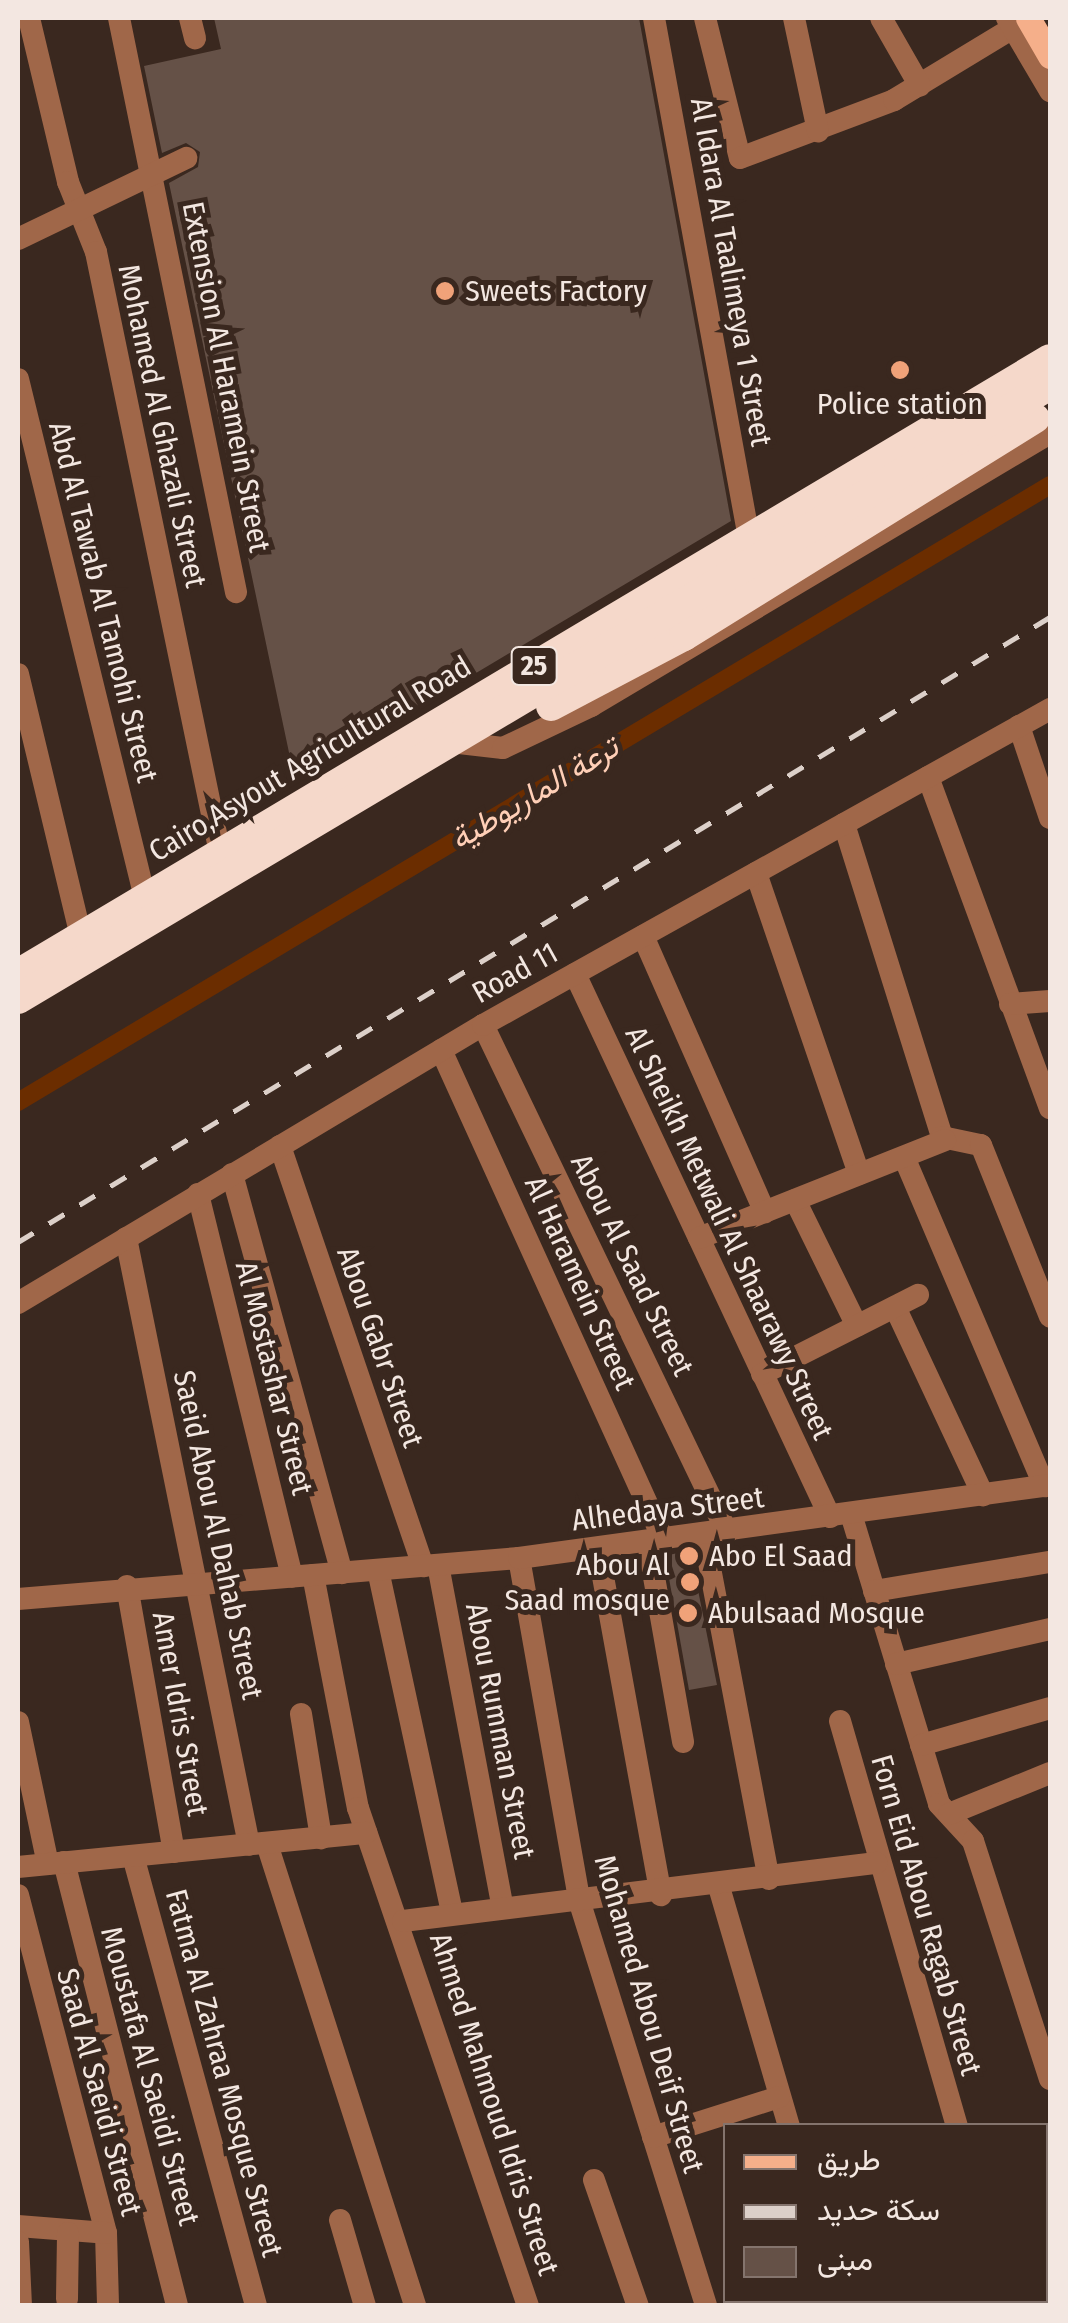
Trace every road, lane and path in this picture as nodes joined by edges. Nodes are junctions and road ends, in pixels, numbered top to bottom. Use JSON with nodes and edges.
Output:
{"nodes":[{"id":1,"x":28,"y":18,"type":"edge"},
{"id":2,"x":119,"y":18,"type":"edge"},
{"id":3,"x":654,"y":18,"type":"edge"},
{"id":4,"x":705,"y":18,"type":"edge"},
{"id":5,"x":794,"y":18,"type":"edge"},
{"id":6,"x":881,"y":18,"type":"edge"},
{"id":7,"x":1046,"y":18,"type":"edge"},
{"id":8,"x":1016,"y":21,"type":"edge"},
{"id":9,"x":1050,"y":26,"type":"edge"},
{"id":10,"x":1050,"y":56,"type":"edge"},
{"id":11,"x":920,"y":86,"type":"junction"},
{"id":12,"x":1050,"y":91,"type":"edge"},
{"id":13,"x":818,"y":131,"type":"junction"},
{"id":14,"x":186,"y":158,"type":"dead end"},
{"id":15,"x":157,"y":172,"type":"junction"},
{"id":16,"x":80,"y":209,"type":"junction"},
{"id":17,"x":18,"y":239,"type":"edge"},
{"id":18,"x":1050,"y":359,"type":"edge"},
{"id":19,"x":18,"y":379,"type":"edge"},
{"id":20,"x":1050,"y":384,"type":"edge"},
{"id":21,"x":1050,"y":408,"type":"edge"},
{"id":22,"x":1050,"y":433,"type":"edge"},
{"id":23,"x":749,"y":538,"type":"junction"},
{"id":24,"x":236,"y":592,"type":"dead end"},
{"id":25,"x":18,"y":674,"type":"edge"},
{"id":26,"x":1050,"y":709,"type":"edge"},
{"id":27,"x":511,"y":711,"type":"junction"},
{"id":28,"x":1019,"y":726,"type":"junction"},
{"id":29,"x":459,"y":743,"type":"junction"},
{"id":30,"x":928,"y":777,"type":"junction"},
{"id":31,"x":1050,"y":818,"type":"edge"},
{"id":32,"x":844,"y":824,"type":"junction"},
{"id":33,"x":220,"y":853,"type":"junction"},
{"id":34,"x":756,"y":873,"type":"junction"},
{"id":35,"x":144,"y":898,"type":"junction"},
{"id":36,"x":81,"y":936,"type":"junction"},
{"id":37,"x":642,"y":936,"type":"junction"},
{"id":38,"x":18,"y":974,"type":"edge"},
{"id":39,"x":575,"y":974,"type":"junction"},
{"id":40,"x":18,"y":999,"type":"edge"},
{"id":41,"x":1050,"y":1001,"type":"edge"},
{"id":42,"x":1010,"y":1004,"type":"junction"},
{"id":43,"x":483,"y":1024,"type":"junction"},
{"id":44,"x":441,"y":1050,"type":"junction"},
{"id":45,"x":1050,"y":1108,"type":"edge"},
{"id":46,"x":945,"y":1140,"type":"junction"},
{"id":47,"x":280,"y":1146,"type":"junction"},
{"id":48,"x":904,"y":1156,"type":"junction"},
{"id":49,"x":232,"y":1174,"type":"junction"},
{"id":50,"x":860,"y":1174,"type":"junction"},
{"id":51,"x":198,"y":1194,"type":"junction"},
{"id":52,"x":795,"y":1200,"type":"junction"},
{"id":53,"x":765,"y":1212,"type":"junction"},
{"id":54,"x":126,"y":1238,"type":"junction"},
{"id":55,"x":699,"y":1238,"type":"junction"},
{"id":56,"x":918,"y":1295,"type":"dead end"},
{"id":57,"x":18,"y":1303,"type":"edge"},
{"id":58,"x":895,"y":1306,"type":"junction"},
{"id":59,"x":1050,"y":1317,"type":"edge"},
{"id":60,"x":857,"y":1326,"type":"junction"},
{"id":61,"x":762,"y":1374,"type":"junction"},
{"id":62,"x":1047,"y":1485,"type":"edge"},
{"id":63,"x":983,"y":1495,"type":"junction"},
{"id":64,"x":840,"y":1516,"type":"junction"},
{"id":65,"x":716,"y":1534,"type":"junction"},
{"id":66,"x":656,"y":1542,"type":"junction"},
{"id":67,"x":598,"y":1549,"type":"junction"},
{"id":68,"x":519,"y":1558,"type":"junction"},
{"id":69,"x":1050,"y":1562,"type":"edge"},
{"id":70,"x":430,"y":1566,"type":"junction"},
{"id":71,"x":378,"y":1570,"type":"junction"},
{"id":72,"x":342,"y":1573,"type":"junction"},
{"id":73,"x":302,"y":1576,"type":"junction"},
{"id":74,"x":198,"y":1582,"type":"junction"},
{"id":75,"x":128,"y":1586,"type":"junction"},
{"id":76,"x":874,"y":1591,"type":"junction"},
{"id":77,"x":18,"y":1599,"type":"edge"},
{"id":78,"x":1050,"y":1630,"type":"edge"},
{"id":79,"x":896,"y":1664,"type":"junction"},
{"id":80,"x":1050,"y":1708,"type":"edge"},
{"id":81,"x":301,"y":1714,"type":"dead end"},
{"id":82,"x":840,"y":1721,"type":"dead end"},
{"id":83,"x":18,"y":1722,"type":"edge"},
{"id":84,"x":683,"y":1742,"type":"dead end"},
{"id":85,"x":920,"y":1745,"type":"junction"},
{"id":86,"x":1050,"y":1774,"type":"edge"},
{"id":87,"x":949,"y":1814,"type":"junction"},
{"id":88,"x":366,"y":1833,"type":"junction"},
{"id":89,"x":321,"y":1838,"type":"junction"},
{"id":90,"x":258,"y":1844,"type":"junction"},
{"id":91,"x":174,"y":1852,"type":"junction"},
{"id":92,"x":133,"y":1856,"type":"junction"},
{"id":93,"x":56,"y":1863,"type":"junction"},
{"id":94,"x":876,"y":1863,"type":"junction"},
{"id":95,"x":18,"y":1867,"type":"edge"},
{"id":96,"x":769,"y":1879,"type":"junction"},
{"id":97,"x":719,"y":1888,"type":"junction"},
{"id":98,"x":18,"y":1895,"type":"edge"},
{"id":99,"x":661,"y":1895,"type":"junction"},
{"id":100,"x":579,"y":1900,"type":"junction"},
{"id":101,"x":503,"y":1908,"type":"junction"},
{"id":102,"x":452,"y":1914,"type":"junction"},
{"id":103,"x":403,"y":1922,"type":"junction"},
{"id":104,"x":1041,"y":2020,"type":"edge"},
{"id":105,"x":1050,"y":2079,"type":"edge"},
{"id":106,"x":779,"y":2097,"type":"junction"},
{"id":107,"x":732,"y":2119,"type":"edge"},
{"id":108,"x":788,"y":2123,"type":"edge"},
{"id":109,"x":956,"y":2123,"type":"edge"},
{"id":110,"x":653,"y":2137,"type":"junction"},
{"id":111,"x":594,"y":2180,"type":"dead end"},
{"id":112,"x":340,"y":2220,"type":"dead end"},
{"id":113,"x":18,"y":2226,"type":"edge"},
{"id":114,"x":106,"y":2233,"type":"junction"},
{"id":115,"x":68,"y":2234,"type":"junction"},
{"id":116,"x":18,"y":2242,"type":"edge"},
{"id":117,"x":67,"y":2299,"type":"dead end"},
{"id":118,"x":21,"y":2306,"type":"edge"},
{"id":119,"x":108,"y":2306,"type":"edge"},
{"id":120,"x":177,"y":2306,"type":"edge"},
{"id":121,"x":256,"y":2306,"type":"edge"},
{"id":122,"x":365,"y":2306,"type":"edge"},
{"id":123,"x":415,"y":2306,"type":"edge"},
{"id":124,"x":528,"y":2306,"type":"edge"},
{"id":125,"x":638,"y":2306,"type":"edge"},
{"id":126,"x":706,"y":2306,"type":"edge"}],
"edges":[{"from":1,"to":16,"type":"street","name":"Mohamed Al Ghazali Street"},
{"from":2,"to":15,"type":"street"},
{"from":3,"to":23,"type":"street","name":"Al Idara Al Taalimeya 1 Street"},
{"from":4,"to":13,"type":"street"},
{"from":5,"to":13,"type":"street"},
{"from":6,"to":11,"type":"street"},
{"from":7,"to":9,"type":"main road"},
{"from":8,"to":10,"type":"main road"},
{"from":8,"to":11,"type":"street"},
{"from":8,"to":12,"type":"street"},
{"from":11,"to":13,"type":"street"},
{"from":14,"to":15,"type":"street"},
{"from":15,"to":16,"type":"street"},
{"from":15,"to":24,"type":"street","name":"Extension Al Haramein Street"},
{"from":16,"to":17,"type":"street"},
{"from":16,"to":33,"type":"street","name":"Mohamed Al Ghazali Street"},
{"from":18,"to":23,"type":"highway","name":"Cairo,Asyout Agricultural Road","number":"25"},
{"from":19,"to":35,"type":"street","name":"Abd Al Tawab Al Tamohi Street"},
{"from":20,"to":27,"type":"highway","name":"Cairo,Asyout Agricultural Road","number":"25"},
{"from":21,"to":27,"type":"highway"},
{"from":22,"to":29,"type":"street"},
{"from":23,"to":33,"type":"highway","name":"Cairo,Asyout Agricultural Road","number":"25"},
{"from":25,"to":36,"type":"street"},
{"from":26,"to":28,"type":"street","name":"Road 11"},
{"from":27,"to":29,"type":"highway","name":"Cairo,Asyout Agricultural Road","number":"25"},
{"from":28,"to":30,"type":"street","name":"Road 11"},
{"from":28,"to":31,"type":"street"},
{"from":29,"to":40,"type":"highway","name":"Cairo,Asyout Agricultural Road","number":"25"},
{"from":30,"to":32,"type":"street","name":"Road 11"},
{"from":30,"to":42,"type":"street"},
{"from":32,"to":34,"type":"street","name":"Road 11"},
{"from":32,"to":46,"type":"street"},
{"from":33,"to":35,"type":"highway","name":"Cairo,Asyout Agricultural Road","number":"25"},
{"from":34,"to":37,"type":"street","name":"Road 11"},
{"from":34,"to":50,"type":"street"},
{"from":35,"to":36,"type":"highway","name":"Cairo,Asyout Agricultural Road","number":"25"},
{"from":36,"to":38,"type":"highway","name":"Cairo,Asyout Agricultural Road","number":"25"},
{"from":37,"to":39,"type":"street","name":"Road 11"},
{"from":37,"to":53,"type":"street"},
{"from":39,"to":43,"type":"street","name":"Road 11"},
{"from":39,"to":55,"type":"street","name":"Al Sheikh Metwali Al Shaarawy Street"},
{"from":41,"to":42,"type":"street"},
{"from":42,"to":45,"type":"street"},
{"from":43,"to":44,"type":"street","name":"Road 11"},
{"from":43,"to":65,"type":"street","name":"Abou Al Saad Street"},
{"from":44,"to":47,"type":"street","name":"Road 11"},
{"from":44,"to":66,"type":"street","name":"Al Haramein Street"},
{"from":46,"to":48,"type":"street"},
{"from":46,"to":59,"type":"street"},
{"from":47,"to":49,"type":"street","name":"Road 11"},
{"from":47,"to":70,"type":"street","name":"Abou Gabr Street"},
{"from":48,"to":50,"type":"street"},
{"from":48,"to":62,"type":"street"},
{"from":49,"to":51,"type":"street","name":"Road 11"},
{"from":49,"to":72,"type":"street"},
{"from":50,"to":52,"type":"street"},
{"from":51,"to":54,"type":"street","name":"Road 11"},
{"from":51,"to":73,"type":"street","name":"Al Mostashar Street"},
{"from":52,"to":53,"type":"street"},
{"from":52,"to":60,"type":"street"},
{"from":53,"to":55,"type":"street"},
{"from":54,"to":57,"type":"street","name":"Road 11"},
{"from":54,"to":74,"type":"street","name":"Saeid Abou Al Dahab Street"},
{"from":55,"to":61,"type":"street","name":"Al Sheikh Metwali Al Shaarawy Street"},
{"from":56,"to":58,"type":"street"},
{"from":58,"to":60,"type":"street"},
{"from":58,"to":63,"type":"street"},
{"from":60,"to":61,"type":"street"},
{"from":61,"to":64,"type":"street","name":"Al Sheikh Metwali Al Shaarawy Street"},
{"from":62,"to":63,"type":"street","name":"Alhedaya Street"},
{"from":63,"to":64,"type":"street","name":"Alhedaya Street"},
{"from":64,"to":65,"type":"street","name":"Alhedaya Street"},
{"from":64,"to":76,"type":"street","name":"Al Sheikh Metwali Al Shaarawy Street"},
{"from":65,"to":66,"type":"street","name":"Alhedaya Street"},
{"from":65,"to":96,"type":"street","name":"Abou Al Saad Street"},
{"from":66,"to":67,"type":"street","name":"Alhedaya Street"},
{"from":66,"to":84,"type":"street","name":"Al Haramein Street"},
{"from":67,"to":68,"type":"street","name":"Alhedaya Street"},
{"from":67,"to":99,"type":"street"},
{"from":68,"to":70,"type":"street","name":"Alhedaya Street"},
{"from":68,"to":100,"type":"street","name":"Mohamed Abou Deif Street"},
{"from":69,"to":76,"type":"street"},
{"from":70,"to":71,"type":"street","name":"Alhedaya Street"},
{"from":70,"to":101,"type":"street","name":"Abou Rumman Street"},
{"from":71,"to":72,"type":"street","name":"Alhedaya Street"},
{"from":71,"to":102,"type":"street"},
{"from":72,"to":73,"type":"street","name":"Alhedaya Street"},
{"from":73,"to":74,"type":"street","name":"Alhedaya Street"},
{"from":73,"to":88,"type":"street","name":"Al Mostashar Street"},
{"from":74,"to":75,"type":"street","name":"Alhedaya Street"},
{"from":74,"to":90,"type":"street","name":"Saeid Abou Al Dahab Street"},
{"from":75,"to":77,"type":"street","name":"Alhedaya Street"},
{"from":75,"to":91,"type":"street","name":"Amer Idris Street"},
{"from":76,"to":79,"type":"street","name":"Al Sheikh Metwali Al Shaarawy Street"},
{"from":78,"to":79,"type":"street"},
{"from":79,"to":85,"type":"street","name":"Al Sheikh Metwali Al Shaarawy Street"},
{"from":80,"to":85,"type":"street"},
{"from":81,"to":89,"type":"street"},
{"from":82,"to":94,"type":"street","name":"Forn Eid Abou Ragab Street"},
{"from":83,"to":93,"type":"street","name":"Moustafa Al Saeidi Street"},
{"from":85,"to":87,"type":"street","name":"Al Sheikh Metwali Al Shaarawy Street"},
{"from":86,"to":87,"type":"street"},
{"from":87,"to":104,"type":"street","name":"Al Sheikh Metwali Al Shaarawy Street"},
{"from":88,"to":89,"type":"street"},
{"from":88,"to":103,"type":"street","name":"Ahmed Mahmoud Idris Street"},
{"from":89,"to":90,"type":"street"},
{"from":90,"to":91,"type":"street"},
{"from":90,"to":123,"type":"street","name":"Saeid Abou Al Dahab Street"},
{"from":91,"to":92,"type":"street"},
{"from":92,"to":93,"type":"street"},
{"from":92,"to":121,"type":"street","name":"Fatma Al Zahraa Mosque Street"},
{"from":93,"to":95,"type":"street"},
{"from":93,"to":120,"type":"street","name":"Moustafa Al Saeidi Street"},
{"from":94,"to":96,"type":"street"},
{"from":94,"to":109,"type":"street","name":"Forn Eid Abou Ragab Street"},
{"from":96,"to":97,"type":"street"},
{"from":97,"to":99,"type":"street"},
{"from":97,"to":106,"type":"street"},
{"from":98,"to":114,"type":"street","name":"Saad Al Saeidi Street"},
{"from":99,"to":100,"type":"street"},
{"from":100,"to":101,"type":"street"},
{"from":100,"to":110,"type":"street","name":"Mohamed Abou Deif Street"},
{"from":101,"to":102,"type":"street"},
{"from":102,"to":103,"type":"street"},
{"from":103,"to":124,"type":"street","name":"Ahmed Mahmoud Idris Street"},
{"from":104,"to":105,"type":"street","name":"Al Sheikh Metwali Al Shaarawy Street"},
{"from":106,"to":107,"type":"street"},
{"from":106,"to":108,"type":"street"},
{"from":107,"to":110,"type":"street"},
{"from":110,"to":126,"type":"street","name":"Mohamed Abou Deif Street"},
{"from":111,"to":125,"type":"street"},
{"from":112,"to":122,"type":"street"},
{"from":113,"to":115,"type":"street"},
{"from":114,"to":115,"type":"street"},
{"from":114,"to":119,"type":"street","name":"Saad Al Saeidi Street"},
{"from":115,"to":117,"type":"street"},
{"from":116,"to":118,"type":"street"}]}
